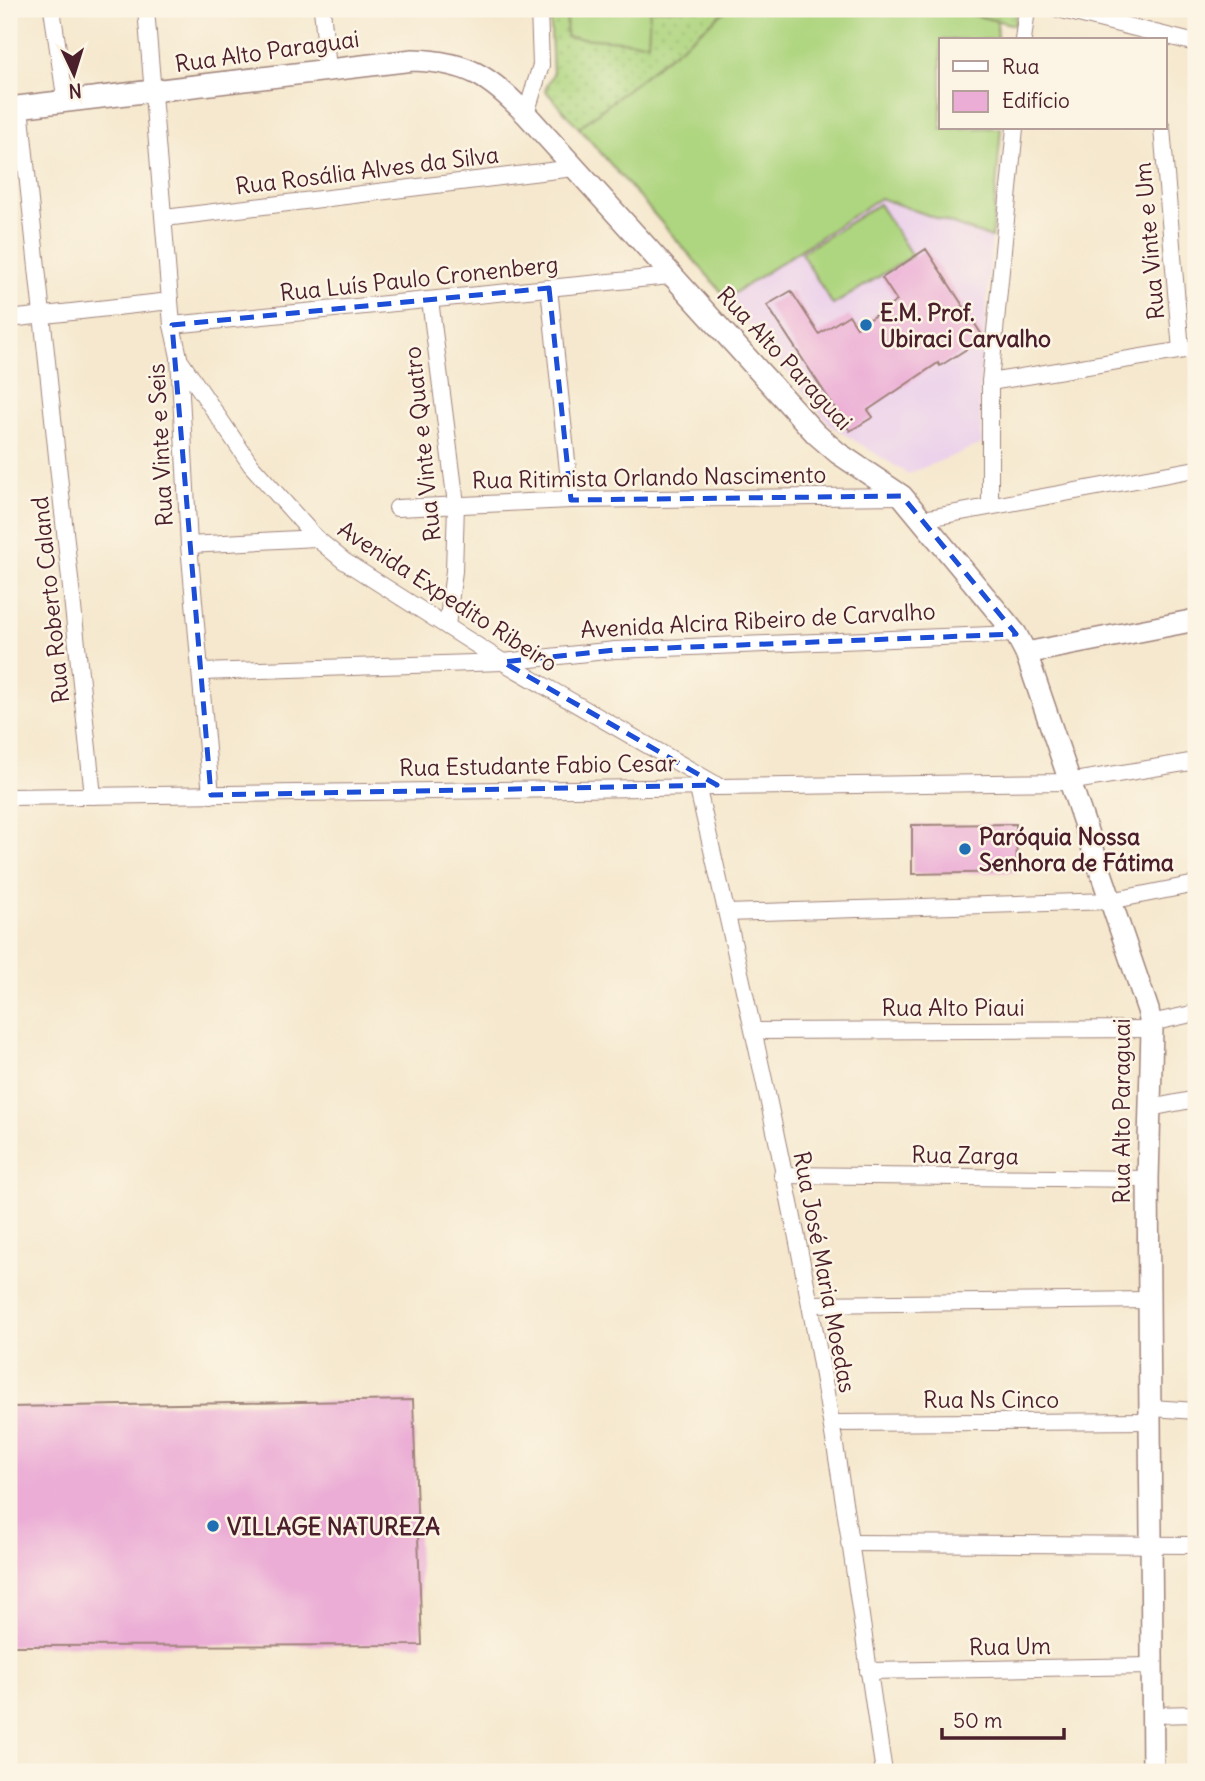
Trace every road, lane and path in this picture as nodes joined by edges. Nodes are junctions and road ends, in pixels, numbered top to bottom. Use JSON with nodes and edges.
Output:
{"nodes":[{"id":1,"x":52,"y":9,"type":"edge"},
{"id":2,"x":146,"y":9,"type":"edge"},
{"id":3,"x":322,"y":9,"type":"edge"},
{"id":4,"x":539,"y":9,"type":"edge"},
{"id":5,"x":1027,"y":9,"type":"edge"},
{"id":6,"x":1058,"y":9,"type":"edge"},
{"id":7,"x":1154,"y":36,"type":"edge"},
{"id":8,"x":1023,"y":38,"type":"edge"},
{"id":9,"x":1196,"y":43,"type":"edge"},
{"id":10,"x":328,"y":69,"type":"junction"},
{"id":11,"x":151,"y":93,"type":"junction"},
{"id":12,"x":66,"y":103,"type":"junction"},
{"id":13,"x":14,"y":108,"type":"edge"},
{"id":14,"x":526,"y":114,"type":"junction"},
{"id":15,"x":1015,"y":130,"type":"edge"},
{"id":16,"x":1162,"y":130,"type":"edge"},
{"id":17,"x":574,"y":168,"type":"junction"},
{"id":18,"x":165,"y":218,"type":"junction"},
{"id":19,"x":670,"y":276,"type":"junction"},
{"id":20,"x":550,"y":288,"type":"junction"},
{"id":21,"x":430,"y":300,"type":"junction"},
{"id":22,"x":170,"y":301,"type":"junction"},
{"id":23,"x":42,"y":315,"type":"junction"},
{"id":24,"x":9,"y":319,"type":"edge"},
{"id":25,"x":172,"y":325,"type":"junction"},
{"id":26,"x":1189,"y":349,"type":"edge"},
{"id":27,"x":178,"y":357,"type":"junction"},
{"id":28,"x":990,"y":382,"type":"junction"},
{"id":29,"x":1196,"y":469,"type":"edge"},
{"id":30,"x":902,"y":496,"type":"junction"},
{"id":31,"x":571,"y":500,"type":"junction"},
{"id":32,"x":456,"y":504,"type":"junction"},
{"id":33,"x":990,"y":506,"type":"junction"},
{"id":34,"x":397,"y":508,"type":"dead end"},
{"id":35,"x":923,"y":519,"type":"junction"},
{"id":36,"x":316,"y":538,"type":"junction"},
{"id":37,"x":189,"y":545,"type":"junction"},
{"id":38,"x":1196,"y":620,"type":"edge"},
{"id":39,"x":447,"y":626,"type":"junction"},
{"id":40,"x":1016,"y":634,"type":"junction"},
{"id":41,"x":1026,"y":653,"type":"junction"},
{"id":42,"x":503,"y":662,"type":"junction"},
{"id":43,"x":201,"y":672,"type":"junction"},
{"id":44,"x":1196,"y":761,"type":"edge"},
{"id":45,"x":1068,"y":782,"type":"junction"},
{"id":46,"x":697,"y":785,"type":"junction"},
{"id":47,"x":717,"y":785,"type":"junction"},
{"id":48,"x":211,"y":795,"type":"junction"},
{"id":49,"x":93,"y":796,"type":"junction"},
{"id":50,"x":9,"y":797,"type":"edge"},
{"id":51,"x":1196,"y":884,"type":"edge"},
{"id":52,"x":1110,"y":901,"type":"junction"},
{"id":53,"x":727,"y":914,"type":"junction"},
{"id":54,"x":1196,"y":1013,"type":"edge"},
{"id":55,"x":1151,"y":1026,"type":"junction"},
{"id":56,"x":754,"y":1031,"type":"junction"},
{"id":57,"x":1196,"y":1099,"type":"edge"},
{"id":58,"x":1150,"y":1108,"type":"junction"},
{"id":59,"x":782,"y":1175,"type":"junction"},
{"id":60,"x":1148,"y":1179,"type":"junction"},
{"id":61,"x":1149,"y":1300,"type":"junction"},
{"id":62,"x":810,"y":1304,"type":"junction"},
{"id":63,"x":1196,"y":1411,"type":"edge"},
{"id":64,"x":1152,"y":1415,"type":"junction"},
{"id":65,"x":832,"y":1423,"type":"junction"},
{"id":66,"x":849,"y":1544,"type":"junction"},
{"id":67,"x":1196,"y":1545,"type":"edge"},
{"id":68,"x":1152,"y":1546,"type":"junction"},
{"id":69,"x":1152,"y":1666,"type":"junction"},
{"id":70,"x":868,"y":1671,"type":"junction"},
{"id":71,"x":1152,"y":1714,"type":"junction"},
{"id":72,"x":1196,"y":1714,"type":"edge"},
{"id":73,"x":884,"y":1772,"type":"edge"},
{"id":74,"x":1153,"y":1772,"type":"edge"}],
"edges":[{"from":1,"to":12,"type":"street"},
{"from":2,"to":11,"type":"street","name":"Rua Vinte e Seis"},
{"from":3,"to":10,"type":"street"},
{"from":4,"to":14,"type":"street"},
{"from":5,"to":8,"type":"street"},
{"from":6,"to":7,"type":"street"},
{"from":7,"to":9,"type":"street"},
{"from":10,"to":11,"type":"street","name":"Rua Alto Paraguai"},
{"from":10,"to":14,"type":"street","name":"Rua Alto Paraguai"},
{"from":11,"to":12,"type":"street","name":"Rua Alto Paraguai"},
{"from":11,"to":18,"type":"street","name":"Rua Vinte e Seis"},
{"from":12,"to":13,"type":"street","name":"Rua Alto Paraguai"},
{"from":13,"to":23,"type":"street","name":"Rua Roberto Caland"},
{"from":14,"to":17,"type":"street","name":"Rua Alto Paraguai"},
{"from":15,"to":28,"type":"street"},
{"from":16,"to":26,"type":"street","name":"Rua Vinte e Um"},
{"from":17,"to":18,"type":"street","name":"Rua Rosália Alves da Silva"},
{"from":17,"to":19,"type":"street","name":"Rua Alto Paraguai"},
{"from":18,"to":22,"type":"street","name":"Rua Vinte e Seis"},
{"from":19,"to":20,"type":"street","name":"Rua Luís Paulo Cronenberg"},
{"from":19,"to":30,"type":"street","name":"Rua Alto Paraguai"},
{"from":20,"to":21,"type":"street","name":"Rua Luís Paulo Cronenberg"},
{"from":20,"to":31,"type":"street"},
{"from":21,"to":25,"type":"street","name":"Rua Luís Paulo Cronenberg"},
{"from":21,"to":32,"type":"street","name":"Rua Vinte e Quatro"},
{"from":22,"to":23,"type":"street"},
{"from":22,"to":25,"type":"street","name":"Rua Vinte e Seis"},
{"from":23,"to":24,"type":"street"},
{"from":23,"to":49,"type":"street","name":"Rua Roberto Caland"},
{"from":25,"to":27,"type":"street","name":"Rua Vinte e Seis"},
{"from":26,"to":28,"type":"street"},
{"from":27,"to":36,"type":"street","name":"Avenida Expedito Ribeiro"},
{"from":27,"to":37,"type":"street","name":"Rua Vinte e Seis"},
{"from":28,"to":33,"type":"street"},
{"from":29,"to":33,"type":"street"},
{"from":30,"to":31,"type":"street","name":"Rua Ritimista Orlando Nascimento"},
{"from":30,"to":35,"type":"street","name":"Rua Alto Paraguai"},
{"from":31,"to":32,"type":"street","name":"Rua Ritimista Orlando Nascimento"},
{"from":32,"to":34,"type":"street","name":"Rua Ritimista Orlando Nascimento"},
{"from":32,"to":39,"type":"street","name":"Rua Vinte e Quatro"},
{"from":33,"to":35,"type":"street"},
{"from":35,"to":40,"type":"street","name":"Rua Alto Paraguai"},
{"from":36,"to":37,"type":"street"},
{"from":36,"to":39,"type":"street","name":"Avenida Expedito Ribeiro"},
{"from":37,"to":43,"type":"street","name":"Rua Vinte e Seis"},
{"from":38,"to":41,"type":"street"},
{"from":39,"to":42,"type":"street","name":"Avenida Expedito Ribeiro"},
{"from":40,"to":41,"type":"street","name":"Rua Alto Paraguai"},
{"from":40,"to":42,"type":"street","name":"Avenida Alcira Ribeiro de Carvalho"},
{"from":41,"to":45,"type":"street","name":"Rua Alto Paraguai"},
{"from":42,"to":43,"type":"street","name":"Avenida Alcira Ribeiro de Carvalho"},
{"from":42,"to":47,"type":"street","name":"Avenida Expedito Ribeiro"},
{"from":43,"to":48,"type":"street","name":"Rua Vinte e Seis"},
{"from":44,"to":45,"type":"street","name":"Rua Estudante Fabio Cesar"},
{"from":45,"to":47,"type":"street","name":"Rua Estudante Fabio Cesar"},
{"from":45,"to":52,"type":"street","name":"Rua Alto Paraguai"},
{"from":46,"to":47,"type":"street","name":"Rua Estudante Fabio Cesar"},
{"from":46,"to":48,"type":"street","name":"Rua Estudante Fabio Cesar"},
{"from":46,"to":53,"type":"street","name":"Rua José Maria Moedas"},
{"from":48,"to":49,"type":"street","name":"Rua Estudante Fabio Cesar"},
{"from":49,"to":50,"type":"street","name":"Rua Estudante Fabio Cesar"},
{"from":51,"to":52,"type":"street"},
{"from":52,"to":53,"type":"street"},
{"from":52,"to":55,"type":"street","name":"Rua Alto Paraguai"},
{"from":53,"to":56,"type":"street","name":"Rua José Maria Moedas"},
{"from":54,"to":55,"type":"street","name":"Rua Alto Piaui"},
{"from":55,"to":56,"type":"street","name":"Rua Alto Piaui"},
{"from":55,"to":58,"type":"street","name":"Rua Alto Paraguai"},
{"from":56,"to":59,"type":"street","name":"Rua José Maria Moedas"},
{"from":57,"to":58,"type":"street"},
{"from":58,"to":60,"type":"street","name":"Rua Alto Paraguai"},
{"from":59,"to":60,"type":"street","name":"Rua Zarga"},
{"from":59,"to":62,"type":"street","name":"Rua José Maria Moedas"},
{"from":60,"to":61,"type":"street","name":"Rua Alto Paraguai"},
{"from":61,"to":62,"type":"street"},
{"from":61,"to":64,"type":"street","name":"Rua Alto Paraguai"},
{"from":62,"to":65,"type":"street","name":"Rua José Maria Moedas"},
{"from":63,"to":64,"type":"street","name":"Rua Ns Cinco"},
{"from":64,"to":65,"type":"street","name":"Rua Ns Cinco"},
{"from":64,"to":68,"type":"street","name":"Rua Alto Paraguai"},
{"from":65,"to":66,"type":"street","name":"Rua José Maria Moedas"},
{"from":66,"to":68,"type":"street"},
{"from":66,"to":70,"type":"street","name":"Rua José Maria Moedas"},
{"from":67,"to":68,"type":"street"},
{"from":68,"to":69,"type":"street","name":"Rua Alto Paraguai"},
{"from":69,"to":70,"type":"street","name":"Rua Um"},
{"from":69,"to":71,"type":"street","name":"Rua Alto Paraguai"},
{"from":70,"to":73,"type":"street","name":"Rua José Maria Moedas"},
{"from":71,"to":72,"type":"street"},
{"from":71,"to":74,"type":"street","name":"Rua Alto Paraguai"}]}
